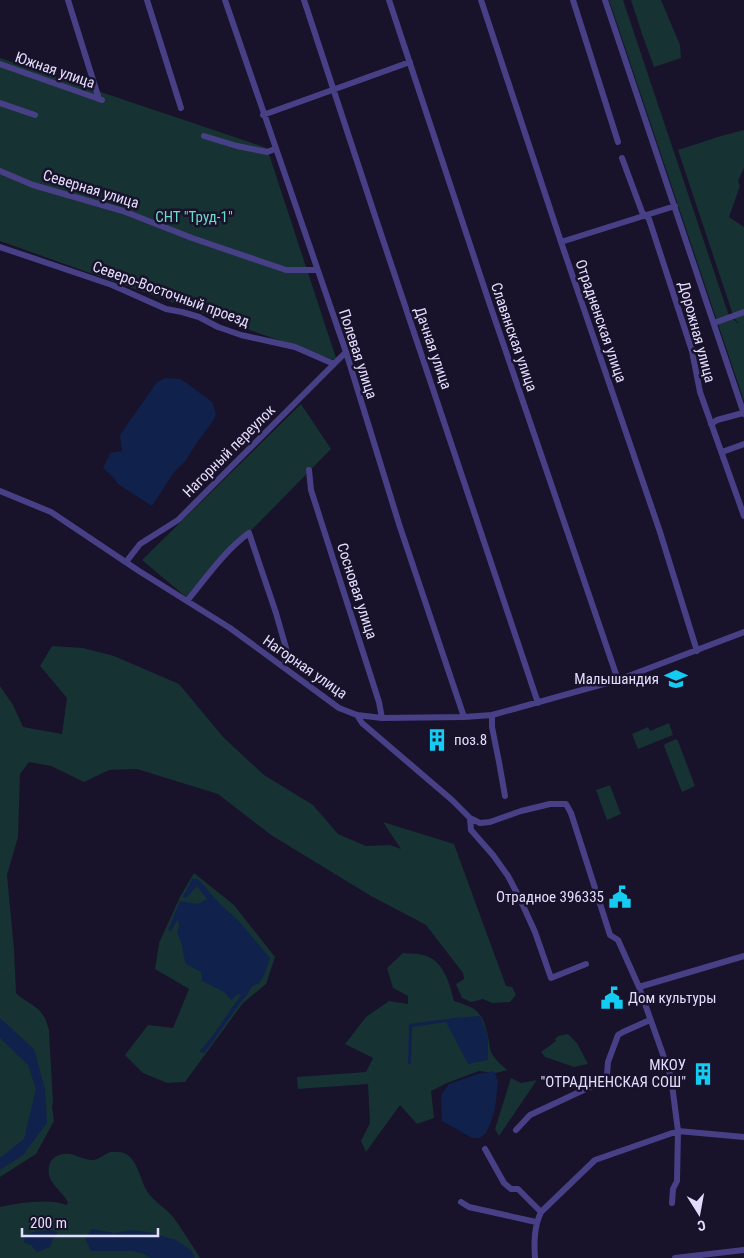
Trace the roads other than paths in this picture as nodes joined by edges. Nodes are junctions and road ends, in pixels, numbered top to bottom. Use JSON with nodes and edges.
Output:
{"nodes":[{"id":1,"x":68,"y":0,"type":"edge"},
{"id":2,"x":147,"y":0,"type":"edge"},
{"id":3,"x":225,"y":0,"type":"edge"},
{"id":4,"x":304,"y":0,"type":"edge"},
{"id":5,"x":389,"y":0,"type":"edge"},
{"id":6,"x":480,"y":0,"type":"edge"},
{"id":7,"x":573,"y":0,"type":"edge"},
{"id":8,"x":605,"y":0,"type":"edge"},
{"id":9,"x":410,"y":62,"type":"junction"},
{"id":10,"x":0,"y":64,"type":"edge"},
{"id":11,"x":334,"y":89,"type":"junction"},
{"id":12,"x":0,"y":103,"type":"edge"},
{"id":13,"x":181,"y":108,"type":"dead end"},
{"id":14,"x":35,"y":115,"type":"dead end"},
{"id":15,"x":263,"y":115,"type":"junction"},
{"id":16,"x":204,"y":136,"type":"dead end"},
{"id":17,"x":618,"y":142,"type":"dead end"},
{"id":18,"x":275,"y":149,"type":"junction"},
{"id":19,"x":622,"y":158,"type":"dead end"},
{"id":20,"x":0,"y":172,"type":"edge"},
{"id":21,"x":675,"y":206,"type":"junction"},
{"id":22,"x":645,"y":216,"type":"junction"},
{"id":23,"x":560,"y":242,"type":"junction"},
{"id":24,"x":0,"y":247,"type":"edge"},
{"id":25,"x":317,"y":270,"type":"junction"},
{"id":26,"x":744,"y":312,"type":"edge"},
{"id":27,"x":714,"y":323,"type":"junction"},
{"id":28,"x":346,"y":352,"type":"junction"},
{"id":29,"x":334,"y":364,"type":"junction"},
{"id":30,"x":744,"y":414,"type":"edge"},
{"id":31,"x":711,"y":424,"type":"junction"},
{"id":32,"x":744,"y":444,"type":"edge"},
{"id":33,"x":722,"y":452,"type":"junction"},
{"id":34,"x":309,"y":470,"type":"dead end"},
{"id":35,"x":0,"y":491,"type":"edge"},
{"id":36,"x":744,"y":516,"type":"edge"},
{"id":37,"x":126,"y":562,"type":"junction"},
{"id":38,"x":187,"y":601,"type":"junction"},
{"id":39,"x":744,"y":632,"type":"edge"},
{"id":40,"x":697,"y":651,"type":"junction"},
{"id":41,"x":283,"y":667,"type":"junction"},
{"id":42,"x":618,"y":680,"type":"junction"},
{"id":43,"x":538,"y":703,"type":"junction"},
{"id":44,"x":357,"y":715,"type":"junction"},
{"id":45,"x":492,"y":715,"type":"junction"},
{"id":46,"x":464,"y":717,"type":"junction"},
{"id":47,"x":382,"y":718,"type":"junction"},
{"id":48,"x":505,"y":796,"type":"dead end"},
{"id":49,"x":470,"y":818,"type":"junction"},
{"id":50,"x":744,"y":956,"type":"edge"},
{"id":51,"x":586,"y":964,"type":"dead end"},
{"id":52,"x":639,"y":987,"type":"junction"},
{"id":53,"x":650,"y":1020,"type":"junction"},
{"id":54,"x":516,"y":1130,"type":"dead end"},
{"id":55,"x":678,"y":1131,"type":"junction"},
{"id":56,"x":744,"y":1137,"type":"edge"},
{"id":57,"x":485,"y":1149,"type":"dead end"},
{"id":58,"x":461,"y":1202,"type":"dead end"},
{"id":59,"x":672,"y":1203,"type":"dead end"},
{"id":60,"x":541,"y":1212,"type":"junction"},
{"id":61,"x":536,"y":1222,"type":"junction"},
{"id":62,"x":744,"y":1250,"type":"edge"},
{"id":63,"x":535,"y":1258,"type":"edge"},
{"id":64,"x":676,"y":1258,"type":"edge"}],
"edges":[{"from":1,"to":10,"type":"street","name":"Южная улица"},
{"from":2,"to":13,"type":"street"},
{"from":3,"to":15,"type":"street","name":"Полевая улица"},
{"from":4,"to":11,"type":"street","name":"Дачная улица"},
{"from":5,"to":9,"type":"street","name":"Славянская улица"},
{"from":6,"to":23,"type":"street","name":"Отрадненская улица"},
{"from":7,"to":17,"type":"street"},
{"from":8,"to":21,"type":"street"},
{"from":9,"to":11,"type":"street"},
{"from":9,"to":42,"type":"street","name":"Славянская улица"},
{"from":11,"to":15,"type":"street"},
{"from":11,"to":43,"type":"street","name":"Дачная улица"},
{"from":12,"to":14,"type":"street"},
{"from":15,"to":18,"type":"street","name":"Полевая улица"},
{"from":16,"to":18,"type":"street"},
{"from":18,"to":25,"type":"street","name":"Полевая улица"},
{"from":19,"to":22,"type":"street","name":"Дорожная улица"},
{"from":20,"to":25,"type":"street","name":"Северная улица"},
{"from":21,"to":22,"type":"street"},
{"from":21,"to":27,"type":"street"},
{"from":22,"to":23,"type":"street"},
{"from":22,"to":31,"type":"street","name":"Дорожная улица"},
{"from":23,"to":40,"type":"street","name":"Отрадненская улица"},
{"from":24,"to":29,"type":"street","name":"Северо-Восточный проезд"},
{"from":25,"to":28,"type":"street","name":"Полевая улица"},
{"from":26,"to":27,"type":"street"},
{"from":27,"to":30,"type":"street"},
{"from":28,"to":29,"type":"street","name":"Нагорный переулок"},
{"from":28,"to":46,"type":"street","name":"Полевая улица"},
{"from":29,"to":37,"type":"street","name":"Нагорный переулок"},
{"from":30,"to":31,"type":"street"},
{"from":31,"to":33,"type":"street","name":"Дорожная улица"},
{"from":32,"to":33,"type":"street"},
{"from":33,"to":36,"type":"street","name":"Дорожная улица"},
{"from":34,"to":47,"type":"street","name":"Сосновая улица"},
{"from":35,"to":37,"type":"street","name":"Нагорная улица"},
{"from":37,"to":38,"type":"street","name":"Нагорная улица"},
{"from":38,"to":41,"type":"street","name":"Нагорная улица"},
{"from":38,"to":41,"type":"street"},
{"from":39,"to":40,"type":"street","name":"Нагорная улица"},
{"from":40,"to":42,"type":"street","name":"Нагорная улица"},
{"from":41,"to":44,"type":"street","name":"Нагорная улица"},
{"from":42,"to":43,"type":"street","name":"Нагорная улица"},
{"from":43,"to":45,"type":"street","name":"Нагорная улица"},
{"from":44,"to":47,"type":"street","name":"Нагорная улица"},
{"from":44,"to":49,"type":"street"},
{"from":45,"to":46,"type":"street","name":"Нагорная улица"},
{"from":45,"to":48,"type":"street"},
{"from":46,"to":47,"type":"street","name":"Нагорная улица"},
{"from":49,"to":51,"type":"street"},
{"from":49,"to":52,"type":"street"},
{"from":50,"to":52,"type":"street"},
{"from":52,"to":53,"type":"street"},
{"from":53,"to":54,"type":"street"},
{"from":53,"to":55,"type":"street"},
{"from":55,"to":56,"type":"street"},
{"from":55,"to":59,"type":"street"},
{"from":55,"to":60,"type":"street"},
{"from":57,"to":60,"type":"street"},
{"from":58,"to":61,"type":"street"},
{"from":60,"to":61,"type":"street"},
{"from":61,"to":63,"type":"street"},
{"from":62,"to":64,"type":"street"}]}
